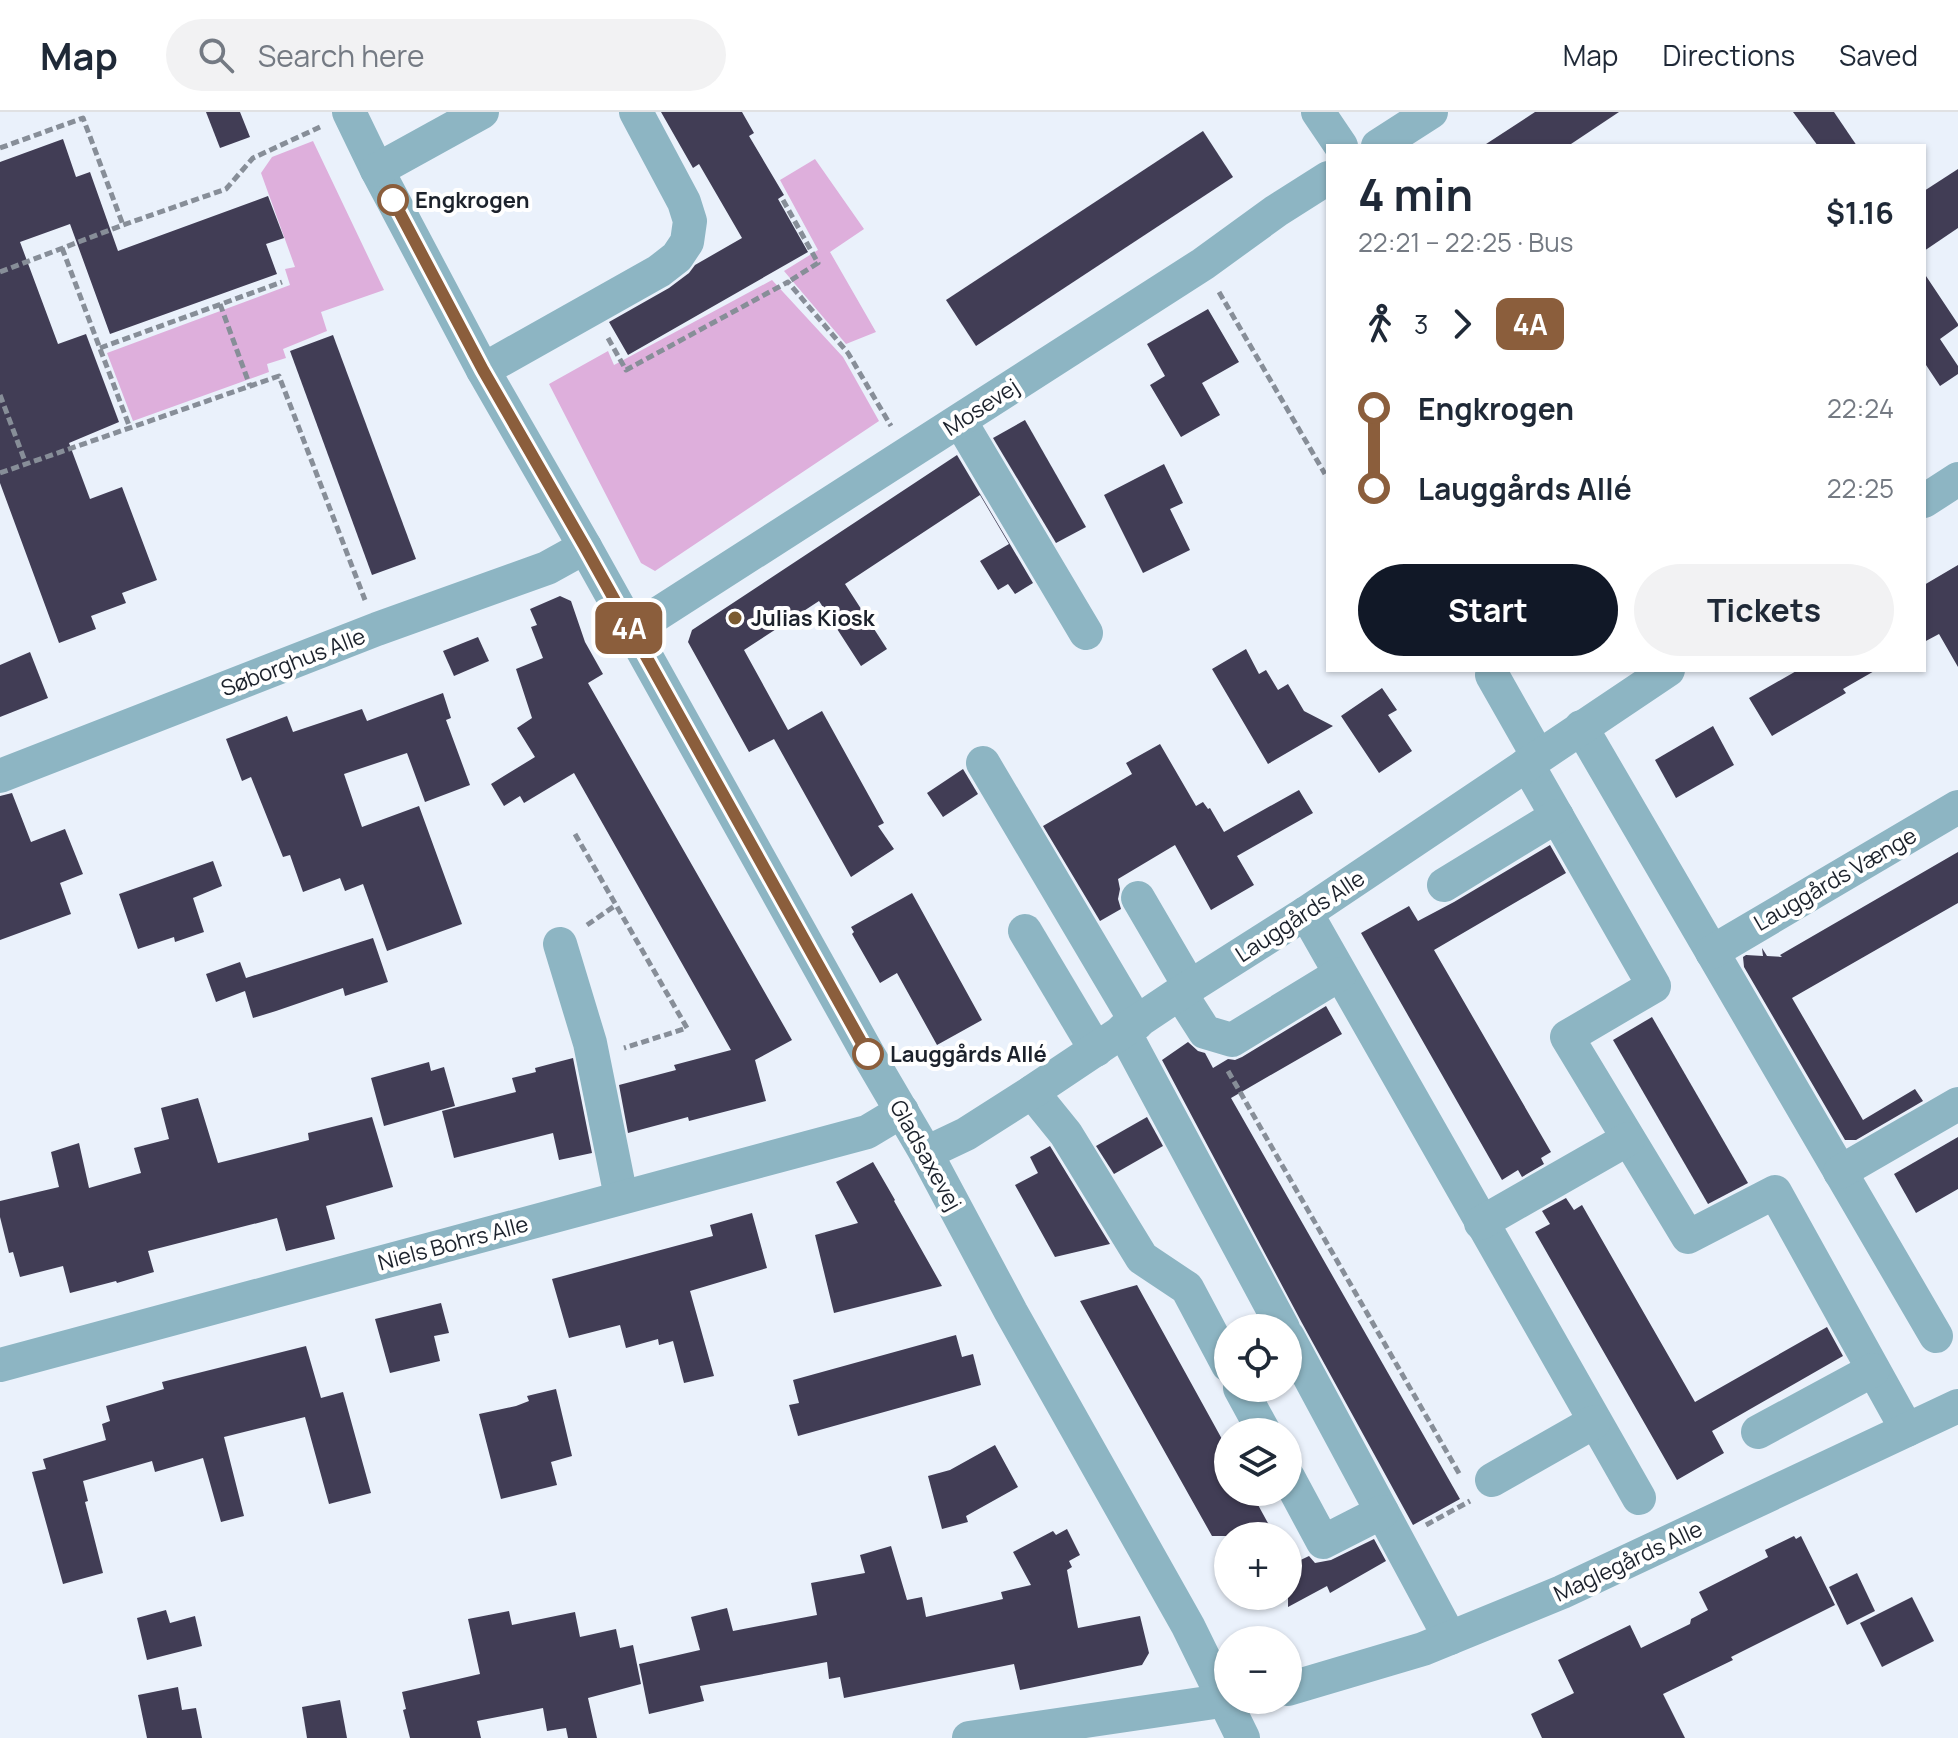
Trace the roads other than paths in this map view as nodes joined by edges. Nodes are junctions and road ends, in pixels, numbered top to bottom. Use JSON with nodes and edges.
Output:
{"nodes":[{"id":1,"x":350,"y":112,"type":"edge"},
{"id":2,"x":482,"y":112,"type":"edge"},
{"id":3,"x":636,"y":112,"type":"edge"},
{"id":4,"x":1318,"y":112,"type":"edge"},
{"id":5,"x":1431,"y":112,"type":"edge"},
{"id":6,"x":1340,"y":144,"type":"edge"},
{"id":7,"x":1381,"y":144,"type":"edge"},
{"id":8,"x":377,"y":170,"type":"junction"},
{"id":9,"x":1326,"y":179,"type":"edge"},
{"id":10,"x":483,"y":370,"type":"junction"},
{"id":11,"x":960,"y":421,"type":"junction"},
{"id":12,"x":1958,"y":479,"type":"edge"},
{"id":13,"x":1926,"y":500,"type":"edge"},
{"id":14,"x":585,"y":547,"type":"junction"},
{"id":15,"x":631,"y":631,"type":"junction"},
{"id":16,"x":1086,"y":633,"type":"dead end"},
{"id":17,"x":1665,"y":672,"type":"edge"},
{"id":18,"x":1492,"y":675,"type":"dead end"},
{"id":19,"x":1581,"y":727,"type":"junction"},
{"id":20,"x":1532,"y":760,"type":"junction"},
{"id":21,"x":983,"y":763,"type":"dead end"},
{"id":22,"x":0,"y":776,"type":"edge"},
{"id":23,"x":1958,"y":807,"type":"edge"},
{"id":24,"x":1557,"y":816,"type":"junction"},
{"id":25,"x":1444,"y":885,"type":"dead end"},
{"id":26,"x":1138,"y":898,"type":"dead end"},
{"id":27,"x":1306,"y":913,"type":"junction"},
{"id":28,"x":1025,"y":931,"type":"dead end"},
{"id":29,"x":560,"y":944,"type":"dead end"},
{"id":30,"x":1712,"y":952,"type":"junction"},
{"id":31,"x":1340,"y":974,"type":"junction"},
{"id":32,"x":1185,"y":990,"type":"junction"},
{"id":33,"x":1119,"y":1035,"type":"junction"},
{"id":34,"x":1032,"y":1092,"type":"junction"},
{"id":35,"x":1958,"y":1104,"type":"edge"},
{"id":36,"x":902,"y":1111,"type":"junction"},
{"id":37,"x":1628,"y":1139,"type":"junction"},
{"id":38,"x":926,"y":1153,"type":"junction"},
{"id":39,"x":1840,"y":1172,"type":"junction"},
{"id":40,"x":621,"y":1197,"type":"junction"},
{"id":41,"x":1481,"y":1223,"type":"junction"},
{"id":42,"x":1275,"y":1314,"type":"edge"},
{"id":43,"x":1936,"y":1336,"type":"dead end"},
{"id":44,"x":1214,"y":1339,"type":"edge"},
{"id":45,"x":1302,"y":1363,"type":"edge"},
{"id":46,"x":0,"y":1365,"type":"edge"},
{"id":47,"x":1873,"y":1370,"type":"junction"},
{"id":48,"x":1958,"y":1406,"type":"edge"},
{"id":49,"x":1594,"y":1422,"type":"junction"},
{"id":50,"x":1907,"y":1430,"type":"junction"},
{"id":51,"x":1758,"y":1432,"type":"dead end"},
{"id":52,"x":1483,"y":1490,"type":"road end"},
{"id":53,"x":1639,"y":1498,"type":"dead end"},
{"id":54,"x":1302,"y":1503,"type":"edge"},
{"id":55,"x":1389,"y":1527,"type":"junction"},
{"id":56,"x":1450,"y":1638,"type":"junction"},
{"id":57,"x":1214,"y":1677,"type":"edge"},
{"id":58,"x":1302,"y":1685,"type":"edge"},
{"id":59,"x":1214,"y":1703,"type":"edge"},
{"id":60,"x":1232,"y":1714,"type":"edge"},
{"id":61,"x":1092,"y":1729,"type":"edge"},
{"id":62,"x":969,"y":1738,"type":"edge"},
{"id":63,"x":1243,"y":1738,"type":"edge"}],
"edges":[{"from":1,"to":8,"type":"street","name":"Gladsaxevej"},
{"from":2,"to":8,"type":"street"},
{"from":3,"to":10,"type":"street"},
{"from":4,"to":6,"type":"street"},
{"from":5,"to":7,"type":"street"},
{"from":8,"to":10,"type":"street","name":"Gladsaxevej"},
{"from":9,"to":11,"type":"street","name":"Mosevej"},
{"from":10,"to":14,"type":"street","name":"Gladsaxevej"},
{"from":11,"to":15,"type":"street","name":"Mosevej"},
{"from":11,"to":16,"type":"street"},
{"from":12,"to":13,"type":"street"},
{"from":14,"to":15,"type":"street","name":"Gladsaxevej"},
{"from":14,"to":22,"type":"street","name":"Søborghus Alle"},
{"from":15,"to":36,"type":"street","name":"Gladsaxevej"},
{"from":17,"to":19,"type":"street","name":"Lauggårds Alle"},
{"from":18,"to":20,"type":"street"},
{"from":19,"to":20,"type":"street","name":"Lauggårds Alle"},
{"from":19,"to":30,"type":"street"},
{"from":20,"to":24,"type":"street"},
{"from":20,"to":27,"type":"street","name":"Lauggårds Alle"},
{"from":21,"to":33,"type":"street"},
{"from":23,"to":30,"type":"street","name":"Lauggårds Vænge"},
{"from":24,"to":25,"type":"street"},
{"from":24,"to":37,"type":"street"},
{"from":26,"to":32,"type":"street"},
{"from":27,"to":31,"type":"street"},
{"from":27,"to":32,"type":"street","name":"Lauggårds Alle"},
{"from":28,"to":33,"type":"street"},
{"from":29,"to":40,"type":"street"},
{"from":30,"to":39,"type":"street"},
{"from":31,"to":32,"type":"street"},
{"from":31,"to":41,"type":"street"},
{"from":32,"to":33,"type":"street","name":"Lauggårds Alle"},
{"from":33,"to":34,"type":"street","name":"Lauggårds Alle"},
{"from":33,"to":42,"type":"street"},
{"from":34,"to":38,"type":"street","name":"Lauggårds Alle"},
{"from":34,"to":44,"type":"street"},
{"from":35,"to":39,"type":"street"},
{"from":36,"to":38,"type":"street","name":"Gladsaxevej"},
{"from":36,"to":40,"type":"street","name":"Niels Bohrs Alle"},
{"from":37,"to":41,"type":"street"},
{"from":37,"to":47,"type":"street"},
{"from":38,"to":57,"type":"street","name":"Gladsaxevej"},
{"from":39,"to":43,"type":"street"},
{"from":40,"to":46,"type":"street","name":"Niels Bohrs Alle"},
{"from":41,"to":49,"type":"street"},
{"from":45,"to":55,"type":"street"},
{"from":47,"to":50,"type":"street"},
{"from":47,"to":51,"type":"street"},
{"from":48,"to":50,"type":"street","name":"Maglegårds Alle"},
{"from":49,"to":52,"type":"street"},
{"from":49,"to":53,"type":"street"},
{"from":50,"to":56,"type":"street","name":"Maglegårds Alle"},
{"from":54,"to":55,"type":"street"},
{"from":55,"to":56,"type":"street"},
{"from":56,"to":58,"type":"street","name":"Maglegårds Alle"},
{"from":59,"to":61,"type":"street"},
{"from":60,"to":63,"type":"street","name":"Gladsaxevej"},
{"from":61,"to":62,"type":"street"}]}
